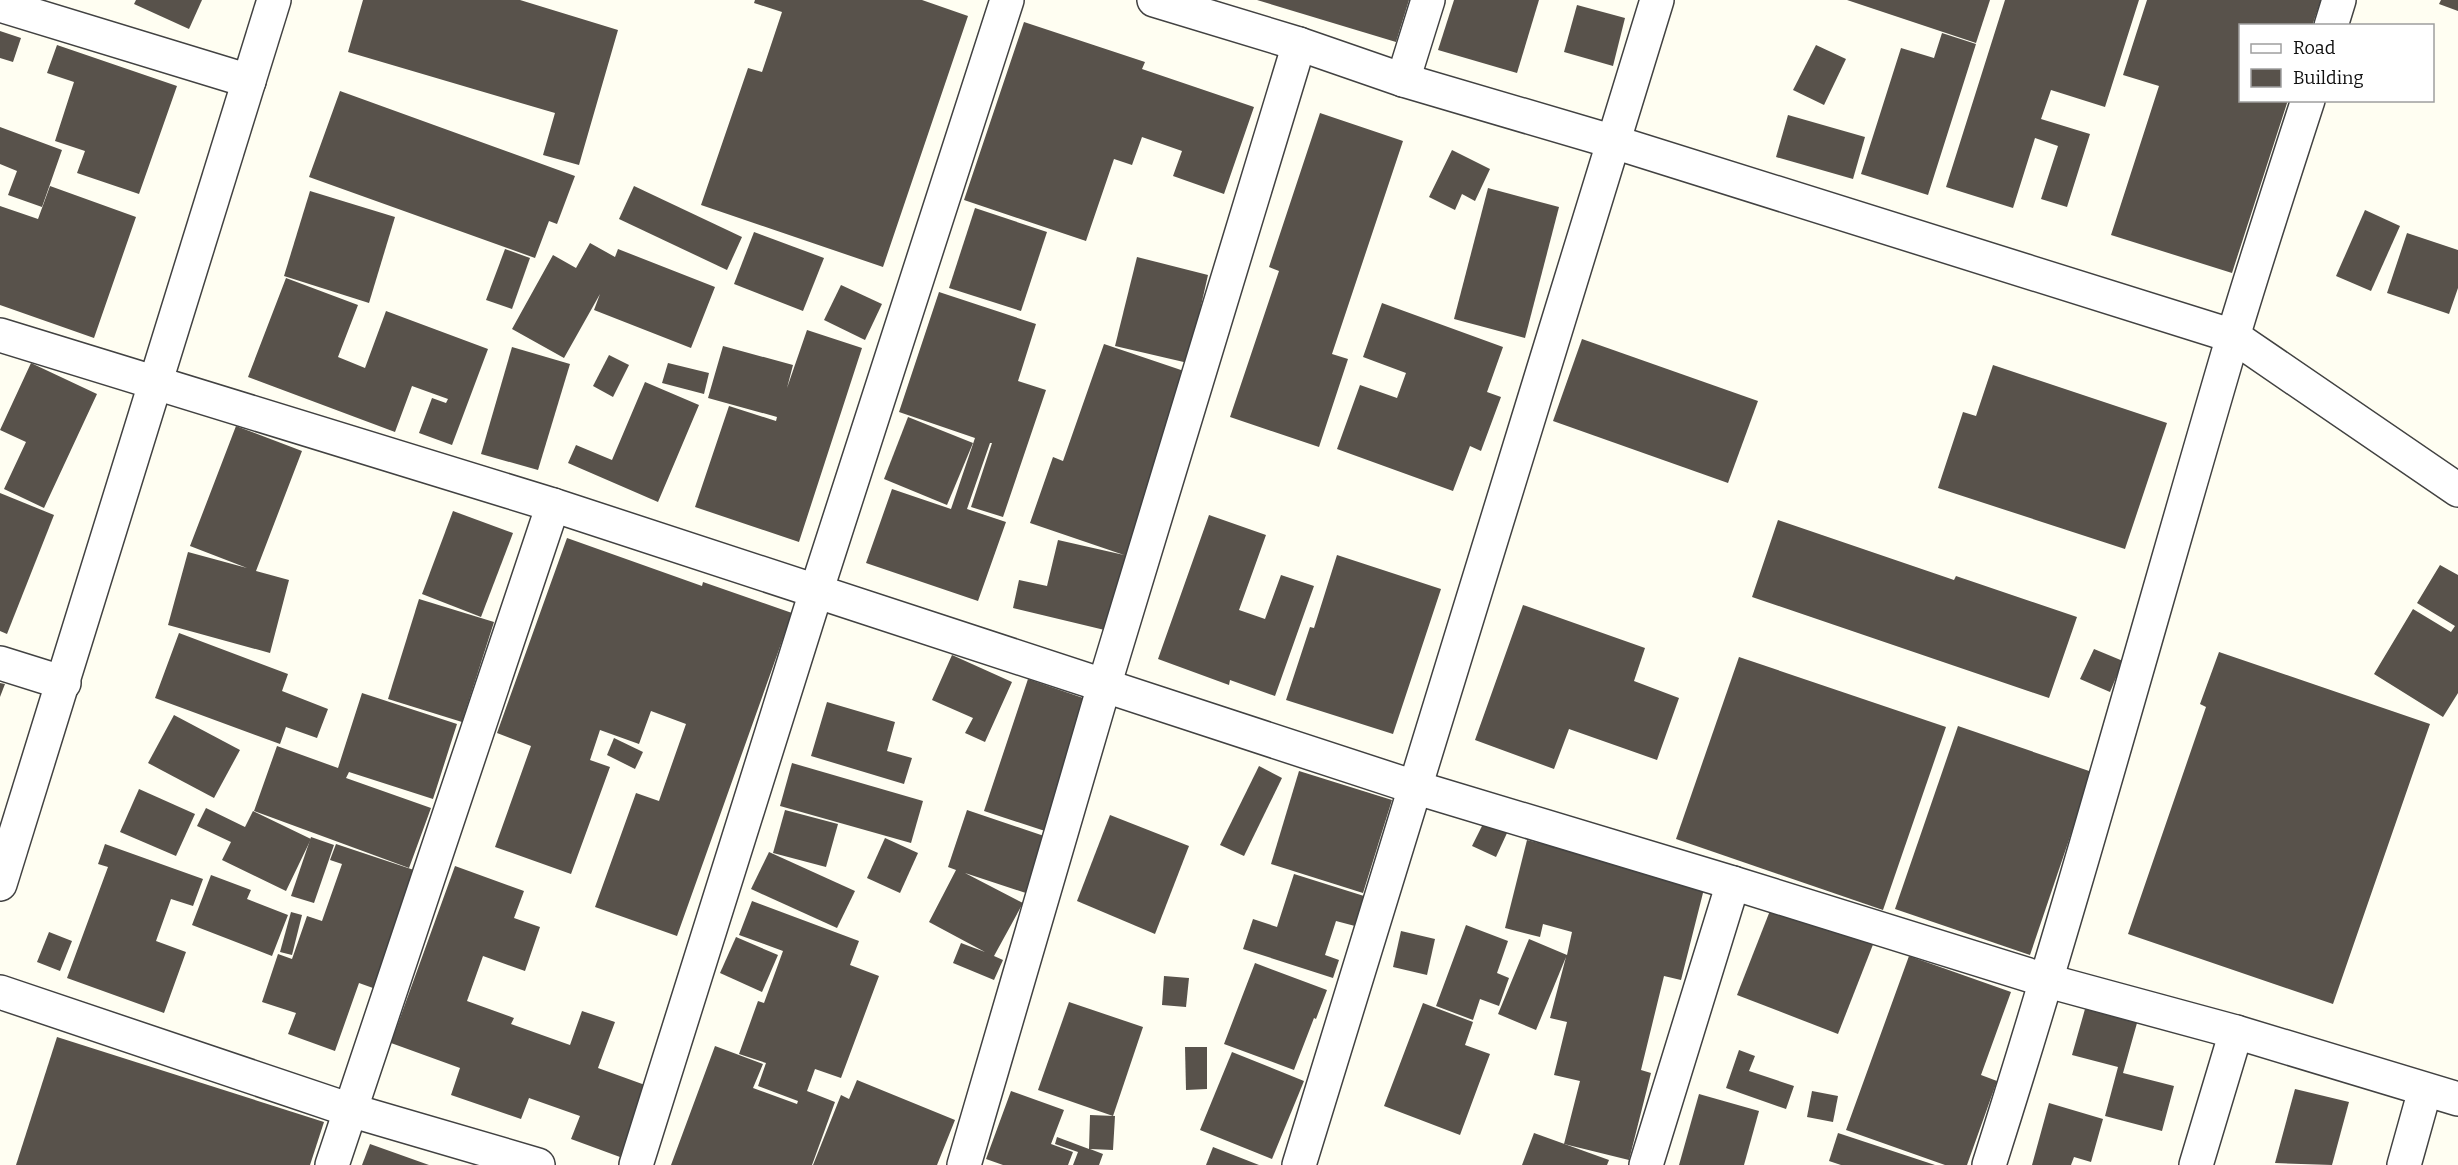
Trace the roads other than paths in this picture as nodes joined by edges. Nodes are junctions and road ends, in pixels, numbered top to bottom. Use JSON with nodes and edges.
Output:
{"nodes":[{"id":1,"x":273,"y":0,"type":"edge"},
{"id":2,"x":1007,"y":0,"type":"edge"},
{"id":3,"x":1154,"y":0,"type":"edge"},
{"id":4,"x":1428,"y":0,"type":"edge"},
{"id":5,"x":1657,"y":0,"type":"edge"},
{"id":6,"x":2339,"y":0,"type":"edge"},
{"id":7,"x":0,"y":5,"type":"edge"},
{"id":8,"x":1221,"y":10,"type":"edge"},
{"id":9,"x":2332,"y":24,"type":"edge"},
{"id":10,"x":1299,"y":44,"type":"junction"},
{"id":11,"x":1403,"y":80,"type":"junction"},
{"id":12,"x":249,"y":81,"type":"junction"},
{"id":13,"x":2307,"y":102,"type":"edge"},
{"id":14,"x":1614,"y":142,"type":"junction"},
{"id":15,"x":0,"y":335,"type":"edge"},
{"id":16,"x":2233,"y":336,"type":"junction"},
{"id":17,"x":155,"y":382,"type":"junction"},
{"id":18,"x":2458,"y":490,"type":"edge"},
{"id":19,"x":553,"y":505,"type":"junction"},
{"id":20,"x":816,"y":592,"type":"junction"},
{"id":21,"x":0,"y":663,"type":"edge"},
{"id":22,"x":64,"y":683,"type":"junction"},
{"id":23,"x":1104,"y":686,"type":"junction"},
{"id":24,"x":1414,"y":787,"type":"junction"},
{"id":25,"x":1733,"y":883,"type":"junction"},
{"id":26,"x":0,"y":884,"type":"edge"},
{"id":27,"x":2048,"y":981,"type":"junction"},
{"id":28,"x":0,"y":992,"type":"edge"},
{"id":29,"x":2236,"y":1032,"type":"junction"},
{"id":30,"x":2425,"y":1090,"type":"junction"},
{"id":31,"x":2458,"y":1100,"type":"edge"},
{"id":32,"x":350,"y":1110,"type":"junction"},
{"id":33,"x":332,"y":1165,"type":"edge"},
{"id":34,"x":538,"y":1165,"type":"edge"},
{"id":35,"x":636,"y":1165,"type":"edge"},
{"id":36,"x":964,"y":1165,"type":"edge"},
{"id":37,"x":1299,"y":1165,"type":"edge"},
{"id":38,"x":1646,"y":1165,"type":"edge"},
{"id":39,"x":1989,"y":1165,"type":"edge"},
{"id":40,"x":2196,"y":1165,"type":"edge"},
{"id":41,"x":2404,"y":1165,"type":"edge"}],
"edges":[{"from":1,"to":12,"type":"street"},
{"from":2,"to":20,"type":"street"},
{"from":3,"to":8,"type":"street"},
{"from":4,"to":11,"type":"street"},
{"from":5,"to":14,"type":"street"},
{"from":6,"to":9,"type":"street"},
{"from":7,"to":12,"type":"street"},
{"from":8,"to":10,"type":"street"},
{"from":10,"to":11,"type":"street"},
{"from":10,"to":23,"type":"street"},
{"from":11,"to":14,"type":"street"},
{"from":12,"to":17,"type":"street"},
{"from":13,"to":16,"type":"street"},
{"from":14,"to":16,"type":"street"},
{"from":14,"to":24,"type":"street"},
{"from":15,"to":17,"type":"street"},
{"from":16,"to":18,"type":"street"},
{"from":16,"to":27,"type":"street"},
{"from":17,"to":19,"type":"street"},
{"from":17,"to":22,"type":"street"},
{"from":19,"to":20,"type":"street"},
{"from":19,"to":32,"type":"street"},
{"from":20,"to":23,"type":"street"},
{"from":20,"to":35,"type":"street"},
{"from":21,"to":22,"type":"street"},
{"from":22,"to":26,"type":"street"},
{"from":23,"to":24,"type":"street"},
{"from":23,"to":36,"type":"street"},
{"from":24,"to":25,"type":"street"},
{"from":24,"to":37,"type":"street"},
{"from":25,"to":27,"type":"street"},
{"from":25,"to":38,"type":"street"},
{"from":27,"to":29,"type":"street"},
{"from":27,"to":39,"type":"street"},
{"from":28,"to":32,"type":"street"},
{"from":29,"to":30,"type":"street"},
{"from":29,"to":40,"type":"street"},
{"from":30,"to":31,"type":"street"},
{"from":30,"to":41,"type":"street"},
{"from":32,"to":33,"type":"street"},
{"from":32,"to":34,"type":"street"}]}
